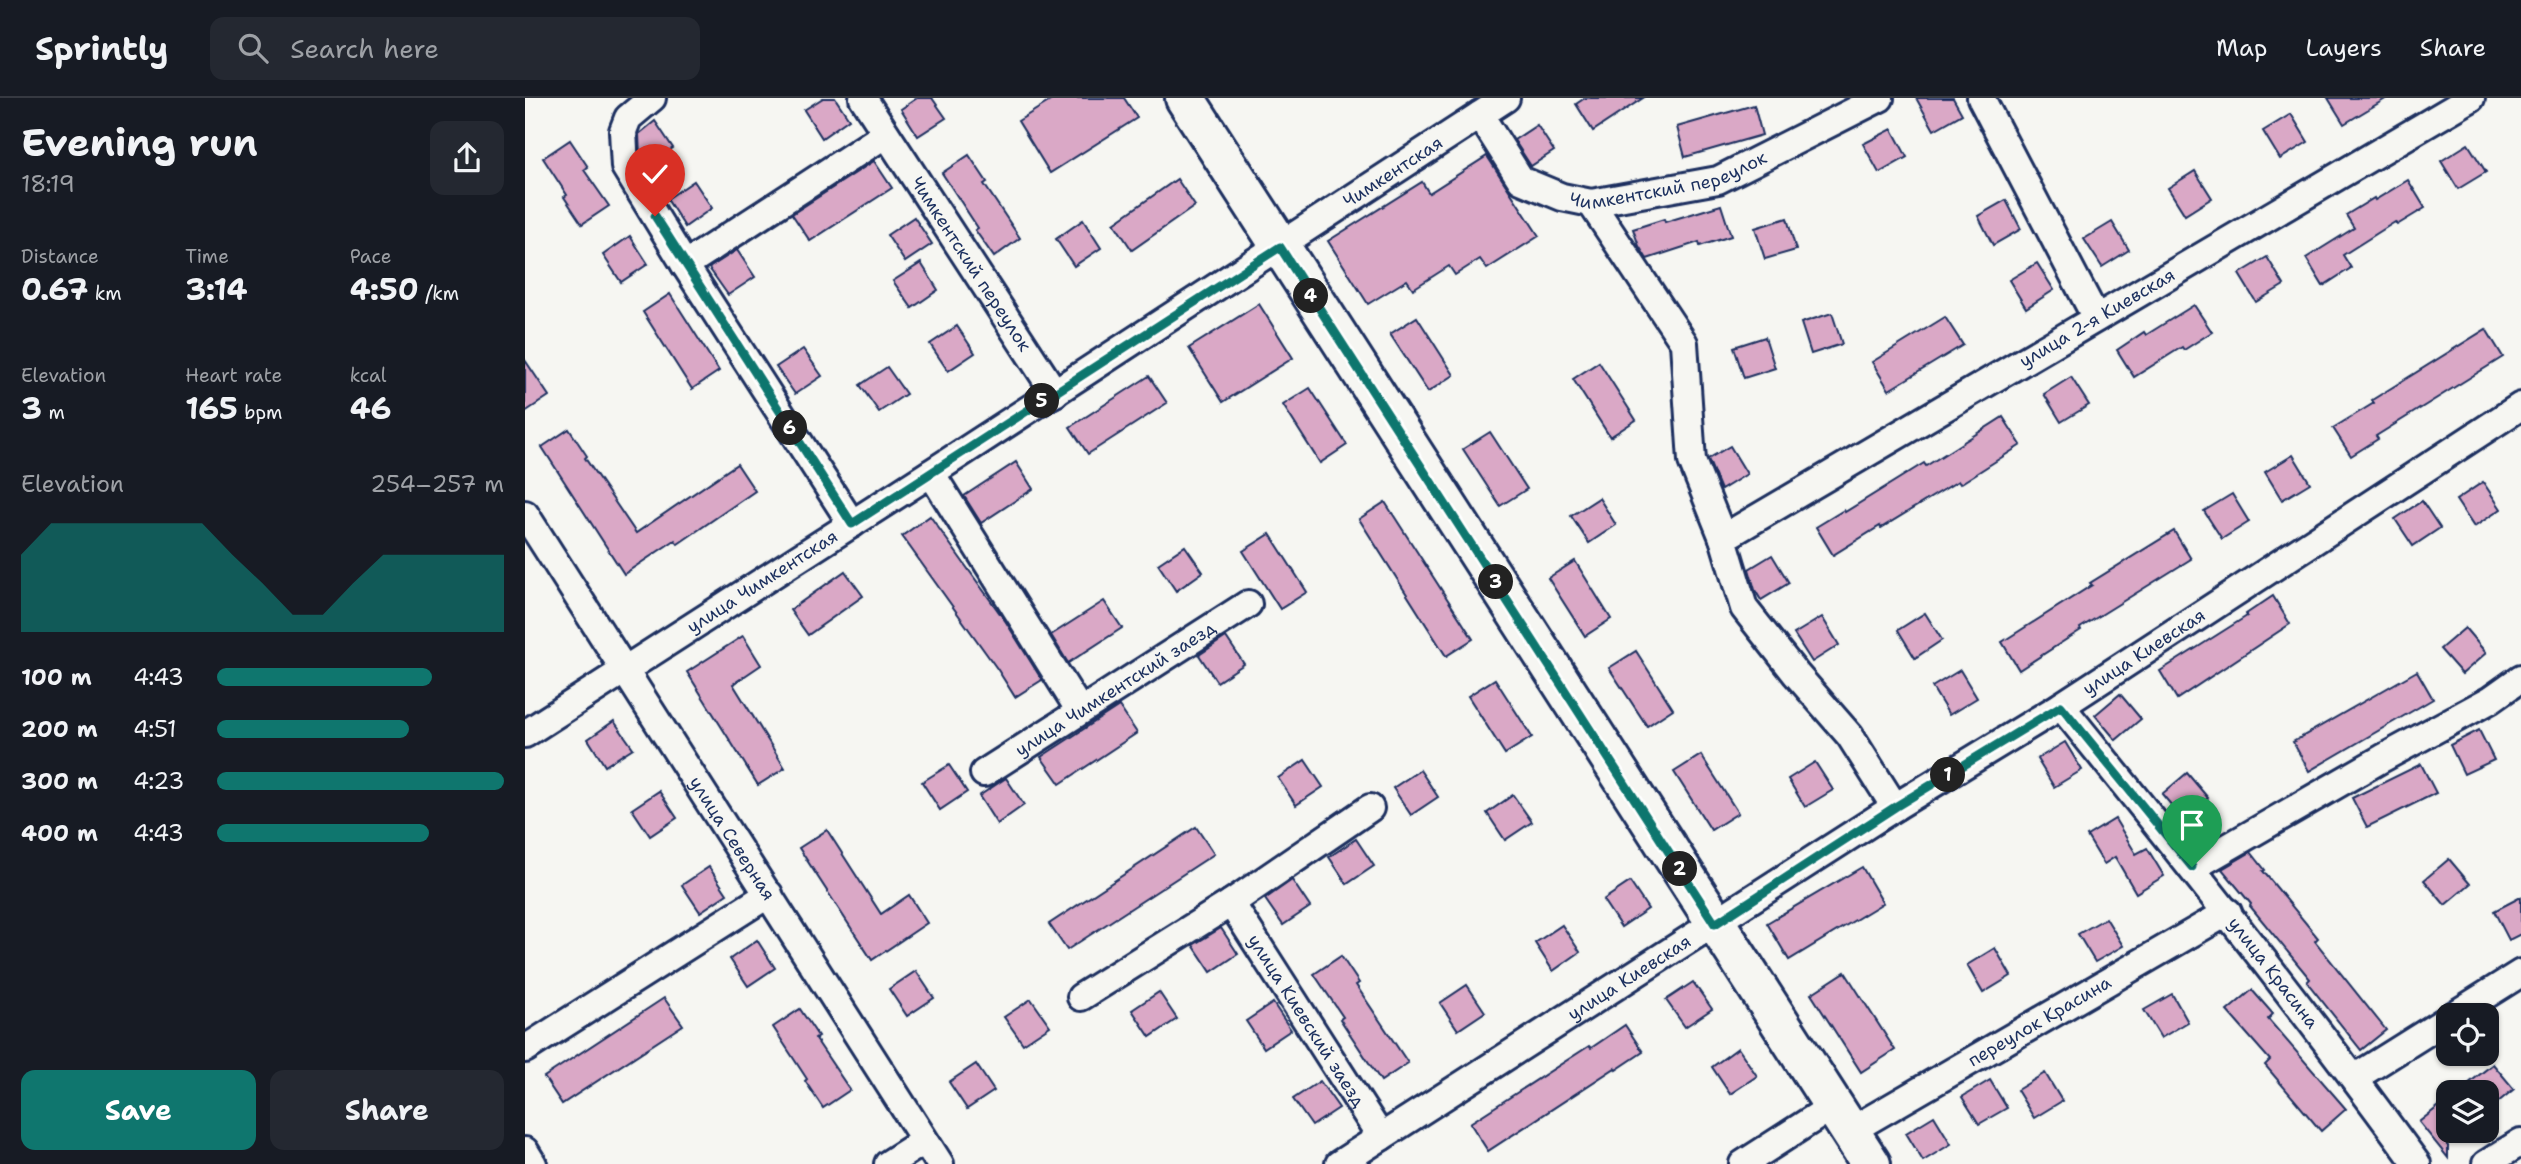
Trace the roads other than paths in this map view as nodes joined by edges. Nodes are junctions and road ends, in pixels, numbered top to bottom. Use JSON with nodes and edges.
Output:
{"nodes":[{"id":1,"x":652,"y":98,"type":"edge"},
{"id":2,"x":863,"y":98,"type":"edge"},
{"id":3,"x":1185,"y":98,"type":"edge"},
{"id":4,"x":1506,"y":98,"type":"edge"},
{"id":5,"x":1880,"y":98,"type":"edge"},
{"id":6,"x":1981,"y":98,"type":"edge"},
{"id":7,"x":2471,"y":98,"type":"edge"},
{"id":8,"x":1480,"y":116,"type":"junction"},
{"id":9,"x":886,"y":134,"type":"junction"},
{"id":10,"x":1591,"y":203,"type":"junction"},
{"id":11,"x":1280,"y":247,"type":"junction"},
{"id":12,"x":685,"y":265,"type":"junction"},
{"id":13,"x":2096,"y":318,"type":"junction"},
{"id":14,"x":1055,"y":393,"type":"junction"},
{"id":15,"x":2521,"y":406,"type":"edge"},
{"id":16,"x":931,"y":473,"type":"junction"},
{"id":17,"x":525,"y":514,"type":"edge"},
{"id":18,"x":852,"y":524,"type":"junction"},
{"id":19,"x":1723,"y":538,"type":"junction"},
{"id":20,"x":1248,"y":604,"type":"dead end"},
{"id":21,"x":625,"y":670,"type":"junction"},
{"id":22,"x":2521,"y":678,"type":"edge"},
{"id":23,"x":2061,"y":706,"type":"junction"},
{"id":24,"x":1080,"y":711,"type":"junction"},
{"id":25,"x":525,"y":734,"type":"edge"},
{"id":26,"x":983,"y":773,"type":"dead end"},
{"id":27,"x":1895,"y":807,"type":"junction"},
{"id":28,"x":1370,"y":808,"type":"dead end"},
{"id":29,"x":2192,"y":867,"type":"junction"},
{"id":30,"x":769,"y":894,"type":"junction"},
{"id":31,"x":1231,"y":903,"type":"junction"},
{"id":32,"x":2228,"y":912,"type":"junction"},
{"id":33,"x":1715,"y":924,"type":"junction"},
{"id":34,"x":2521,"y":973,"type":"edge"},
{"id":35,"x":1081,"y":998,"type":"dead end"},
{"id":36,"x":2473,"y":1003,"type":"edge"},
{"id":37,"x":2436,"y":1026,"type":"edge"},
{"id":38,"x":525,"y":1049,"type":"edge"},
{"id":39,"x":2354,"y":1078,"type":"junction"},
{"id":40,"x":1841,"y":1118,"type":"junction"},
{"id":41,"x":1381,"y":1137,"type":"junction"},
{"id":42,"x":925,"y":1141,"type":"junction"},
{"id":43,"x":2521,"y":1142,"type":"edge"},
{"id":44,"x":525,"y":1151,"type":"edge"},
{"id":45,"x":533,"y":1164,"type":"edge"},
{"id":46,"x":888,"y":1164,"type":"edge"},
{"id":47,"x":940,"y":1164,"type":"edge"},
{"id":48,"x":1339,"y":1164,"type":"edge"},
{"id":49,"x":1743,"y":1164,"type":"edge"},
{"id":50,"x":1871,"y":1164,"type":"edge"},
{"id":51,"x":2417,"y":1164,"type":"edge"},
{"id":52,"x":2486,"y":1164,"type":"edge"}],
"edges":[{"from":1,"to":12,"type":"street"},
{"from":2,"to":9,"type":"street","name":"Чимкентский переулок"},
{"from":3,"to":11,"type":"street"},
{"from":4,"to":8,"type":"street","name":"Чимкентская"},
{"from":5,"to":10,"type":"street","name":"Чимкентский переулок"},
{"from":6,"to":13,"type":"street"},
{"from":7,"to":13,"type":"street","name":"улица 2-я Киевская"},
{"from":8,"to":10,"type":"street","name":"Чимкентский переулок"},
{"from":8,"to":11,"type":"street","name":"Чимкентская"},
{"from":9,"to":12,"type":"street"},
{"from":9,"to":14,"type":"street","name":"Чимкентский переулок"},
{"from":10,"to":19,"type":"street"},
{"from":11,"to":14,"type":"street","name":"улица Чимкентская"},
{"from":11,"to":33,"type":"street"},
{"from":12,"to":18,"type":"street"},
{"from":13,"to":19,"type":"street","name":"улица 2-я Киевская"},
{"from":14,"to":16,"type":"street","name":"улица Чимкентская"},
{"from":15,"to":23,"type":"street","name":"улица Киевская"},
{"from":16,"to":18,"type":"street","name":"улица Чимкентская"},
{"from":16,"to":24,"type":"street"},
{"from":17,"to":21,"type":"street","name":"улица Северная"},
{"from":18,"to":21,"type":"street","name":"улица Чимкентская"},
{"from":19,"to":27,"type":"street"},
{"from":20,"to":24,"type":"street","name":"улица Чимкентский заезд"},
{"from":21,"to":25,"type":"street","name":"улица Чимкентская"},
{"from":21,"to":30,"type":"street","name":"улица Северная"},
{"from":22,"to":29,"type":"street"},
{"from":23,"to":27,"type":"street","name":"улица Киевская"},
{"from":23,"to":29,"type":"street","name":"улица Красина"},
{"from":24,"to":26,"type":"street","name":"улица Чимкентский заезд"},
{"from":27,"to":33,"type":"street","name":"улица Киевская"},
{"from":28,"to":31,"type":"street"},
{"from":29,"to":32,"type":"street","name":"улица Красина"},
{"from":30,"to":38,"type":"street"},
{"from":30,"to":42,"type":"street","name":"улица Северная"},
{"from":31,"to":35,"type":"street"},
{"from":31,"to":41,"type":"street","name":"улица Киевский заезд"},
{"from":32,"to":39,"type":"street","name":"улица Красина"},
{"from":32,"to":40,"type":"street","name":"переулок Красина"},
{"from":33,"to":40,"type":"street"},
{"from":33,"to":41,"type":"street","name":"улица Киевская"},
{"from":34,"to":36,"type":"street"},
{"from":37,"to":39,"type":"street"},
{"from":39,"to":51,"type":"street","name":"улица Красина"},
{"from":40,"to":49,"type":"street","name":"переулок Красина"},
{"from":40,"to":50,"type":"street"},
{"from":41,"to":48,"type":"street","name":"улица Киевская"},
{"from":42,"to":46,"type":"street"},
{"from":42,"to":47,"type":"street","name":"улица Северная"},
{"from":43,"to":52,"type":"street"},
{"from":44,"to":45,"type":"street"}]}
